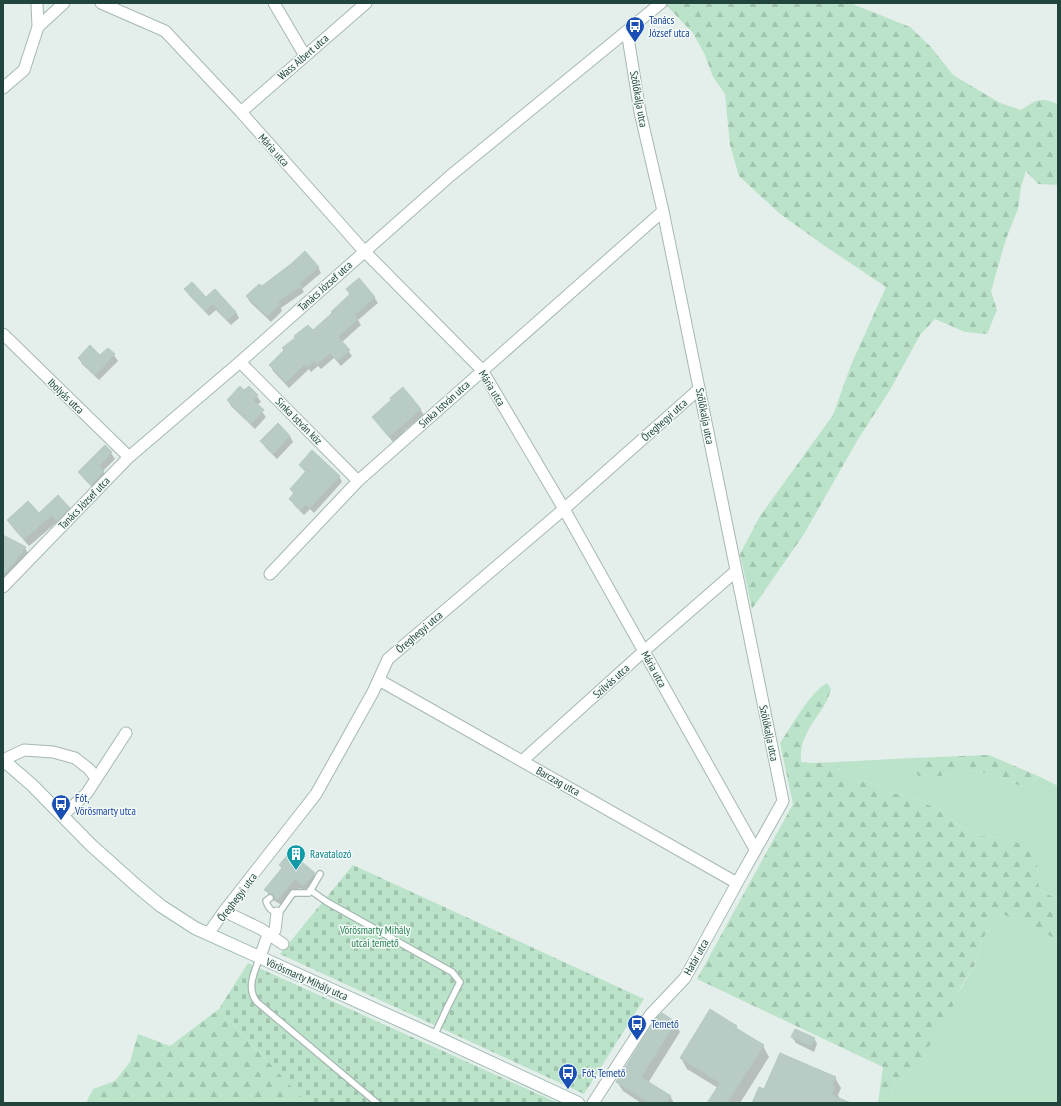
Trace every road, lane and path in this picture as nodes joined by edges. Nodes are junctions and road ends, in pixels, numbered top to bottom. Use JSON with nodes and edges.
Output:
{"nodes":[{"id":1,"x":37,"y":3,"type":"edge"},
{"id":2,"x":64,"y":3,"type":"edge"},
{"id":3,"x":101,"y":3,"type":"edge"},
{"id":4,"x":274,"y":3,"type":"edge"},
{"id":5,"x":366,"y":3,"type":"edge"},
{"id":6,"x":661,"y":3,"type":"edge"},
{"id":7,"x":38,"y":27,"type":"junction"},
{"id":8,"x":627,"y":31,"type":"junction"},
{"id":9,"x":305,"y":56,"type":"junction"},
{"id":10,"x":3,"y":88,"type":"edge"},
{"id":11,"x":241,"y":112,"type":"junction"},
{"id":12,"x":663,"y":211,"type":"junction"},
{"id":13,"x":364,"y":251,"type":"junction"},
{"id":14,"x":3,"y":334,"type":"edge"},
{"id":15,"x":240,"y":362,"type":"junction"},
{"id":16,"x":482,"y":370,"type":"junction"},
{"id":17,"x":699,"y":388,"type":"junction"},
{"id":18,"x":129,"y":457,"type":"junction"},
{"id":19,"x":358,"y":481,"type":"junction"},
{"id":20,"x":564,"y":509,"type":"junction"},
{"id":21,"x":736,"y":571,"type":"junction"},
{"id":22,"x":270,"y":574,"type":"dead end"},
{"id":23,"x":3,"y":586,"type":"edge"},
{"id":24,"x":644,"y":651,"type":"junction"},
{"id":25,"x":379,"y":680,"type":"junction"},
{"id":26,"x":126,"y":733,"type":"dead end"},
{"id":27,"x":3,"y":760,"type":"edge"},
{"id":28,"x":522,"y":761,"type":"junction"},
{"id":29,"x":96,"y":778,"type":"junction"},
{"id":30,"x":783,"y":800,"type":"joint"},
{"id":31,"x":62,"y":816,"type":"junction"},
{"id":32,"x":755,"y":849,"type":"junction"},
{"id":33,"x":320,"y":874,"type":"dead end"},
{"id":34,"x":737,"y":883,"type":"junction"},
{"id":35,"x":310,"y":890,"type":"junction"},
{"id":36,"x":270,"y":898,"type":"dead end"},
{"id":37,"x":225,"y":910,"type":"junction"},
{"id":38,"x":277,"y":913,"type":"junction"},
{"id":39,"x":208,"y":934,"type":"junction"},
{"id":40,"x":270,"y":936,"type":"junction"},
{"id":41,"x":284,"y":944,"type":"dead end"},
{"id":42,"x":260,"y":958,"type":"junction"},
{"id":43,"x":434,"y":1036,"type":"junction"},
{"id":44,"x":377,"y":1103,"type":"edge"},
{"id":45,"x":578,"y":1103,"type":"edge"},
{"id":46,"x":593,"y":1103,"type":"edge"}],
"edges":[{"from":1,"to":7,"type":"street"},
{"from":2,"to":7,"type":"street"},
{"from":3,"to":11,"type":"street","name":"Mária utca"},
{"from":4,"to":9,"type":"street"},
{"from":5,"to":9,"type":"street","name":"Wass Albert utca"},
{"from":6,"to":8,"type":"street","name":"Tanács József utca"},
{"from":7,"to":10,"type":"street"},
{"from":8,"to":12,"type":"street","name":"Szőlőkalja utca"},
{"from":8,"to":13,"type":"street","name":"Tanács József utca"},
{"from":9,"to":11,"type":"street","name":"Wass Albert utca"},
{"from":11,"to":13,"type":"street","name":"Mária utca"},
{"from":12,"to":16,"type":"street","name":"Sinka István utca"},
{"from":12,"to":17,"type":"street","name":"Szőlőkalja utca"},
{"from":13,"to":15,"type":"street","name":"Tanács József utca"},
{"from":13,"to":16,"type":"street","name":"Mária utca"},
{"from":14,"to":18,"type":"street","name":"Ibolyás utca"},
{"from":15,"to":18,"type":"street","name":"Tanács József utca"},
{"from":15,"to":19,"type":"street","name":"Sinka István köz"},
{"from":16,"to":19,"type":"street","name":"Sinka István utca"},
{"from":16,"to":20,"type":"street","name":"Mária utca"},
{"from":17,"to":20,"type":"street","name":"Öreghegyi utca"},
{"from":17,"to":21,"type":"street","name":"Szőlőkalja utca"},
{"from":18,"to":23,"type":"street","name":"Tanács József utca"},
{"from":19,"to":22,"type":"street","name":"Sinka István utca"},
{"from":20,"to":24,"type":"street","name":"Mária utca"},
{"from":20,"to":25,"type":"street","name":"Öreghegyi utca"},
{"from":21,"to":24,"type":"street","name":"Szilvás utca"},
{"from":21,"to":30,"type":"street","name":"Szőlőkalja utca"},
{"from":24,"to":28,"type":"street","name":"Szilvás utca"},
{"from":24,"to":32,"type":"street","name":"Mária utca"},
{"from":25,"to":28,"type":"street","name":"Barczag utca"},
{"from":25,"to":37,"type":"street","name":"Öreghegyi utca"},
{"from":26,"to":29,"type":"street"},
{"from":27,"to":29,"type":"street","name":"Vörösmarty Mihály utca"},
{"from":27,"to":31,"type":"main road","name":"Vörösmarty Mihály utca"},
{"from":28,"to":34,"type":"street","name":"Barczag utca"},
{"from":29,"to":31,"type":"street"},
{"from":30,"to":32,"type":"street","name":"Határ utca"},
{"from":31,"to":39,"type":"main road","name":"Vörösmarty Mihály utca"},
{"from":32,"to":34,"type":"street","name":"Határ utca"},
{"from":33,"to":35,"type":"lane"},
{"from":34,"to":46,"type":"street","name":"Határ utca"},
{"from":35,"to":38,"type":"lane"},
{"from":35,"to":43,"type":"lane"},
{"from":36,"to":38,"type":"lane"},
{"from":37,"to":39,"type":"street","name":"Öreghegyi utca"},
{"from":37,"to":40,"type":"street"},
{"from":38,"to":40,"type":"street"},
{"from":39,"to":42,"type":"main road","name":"Vörösmarty Mihály utca"},
{"from":40,"to":41,"type":"street"},
{"from":40,"to":42,"type":"street"},
{"from":42,"to":43,"type":"main road","name":"Vörösmarty Mihály utca"},
{"from":42,"to":44,"type":"lane"},
{"from":43,"to":45,"type":"main road","name":"Vörösmarty Mihály utca"}]}
